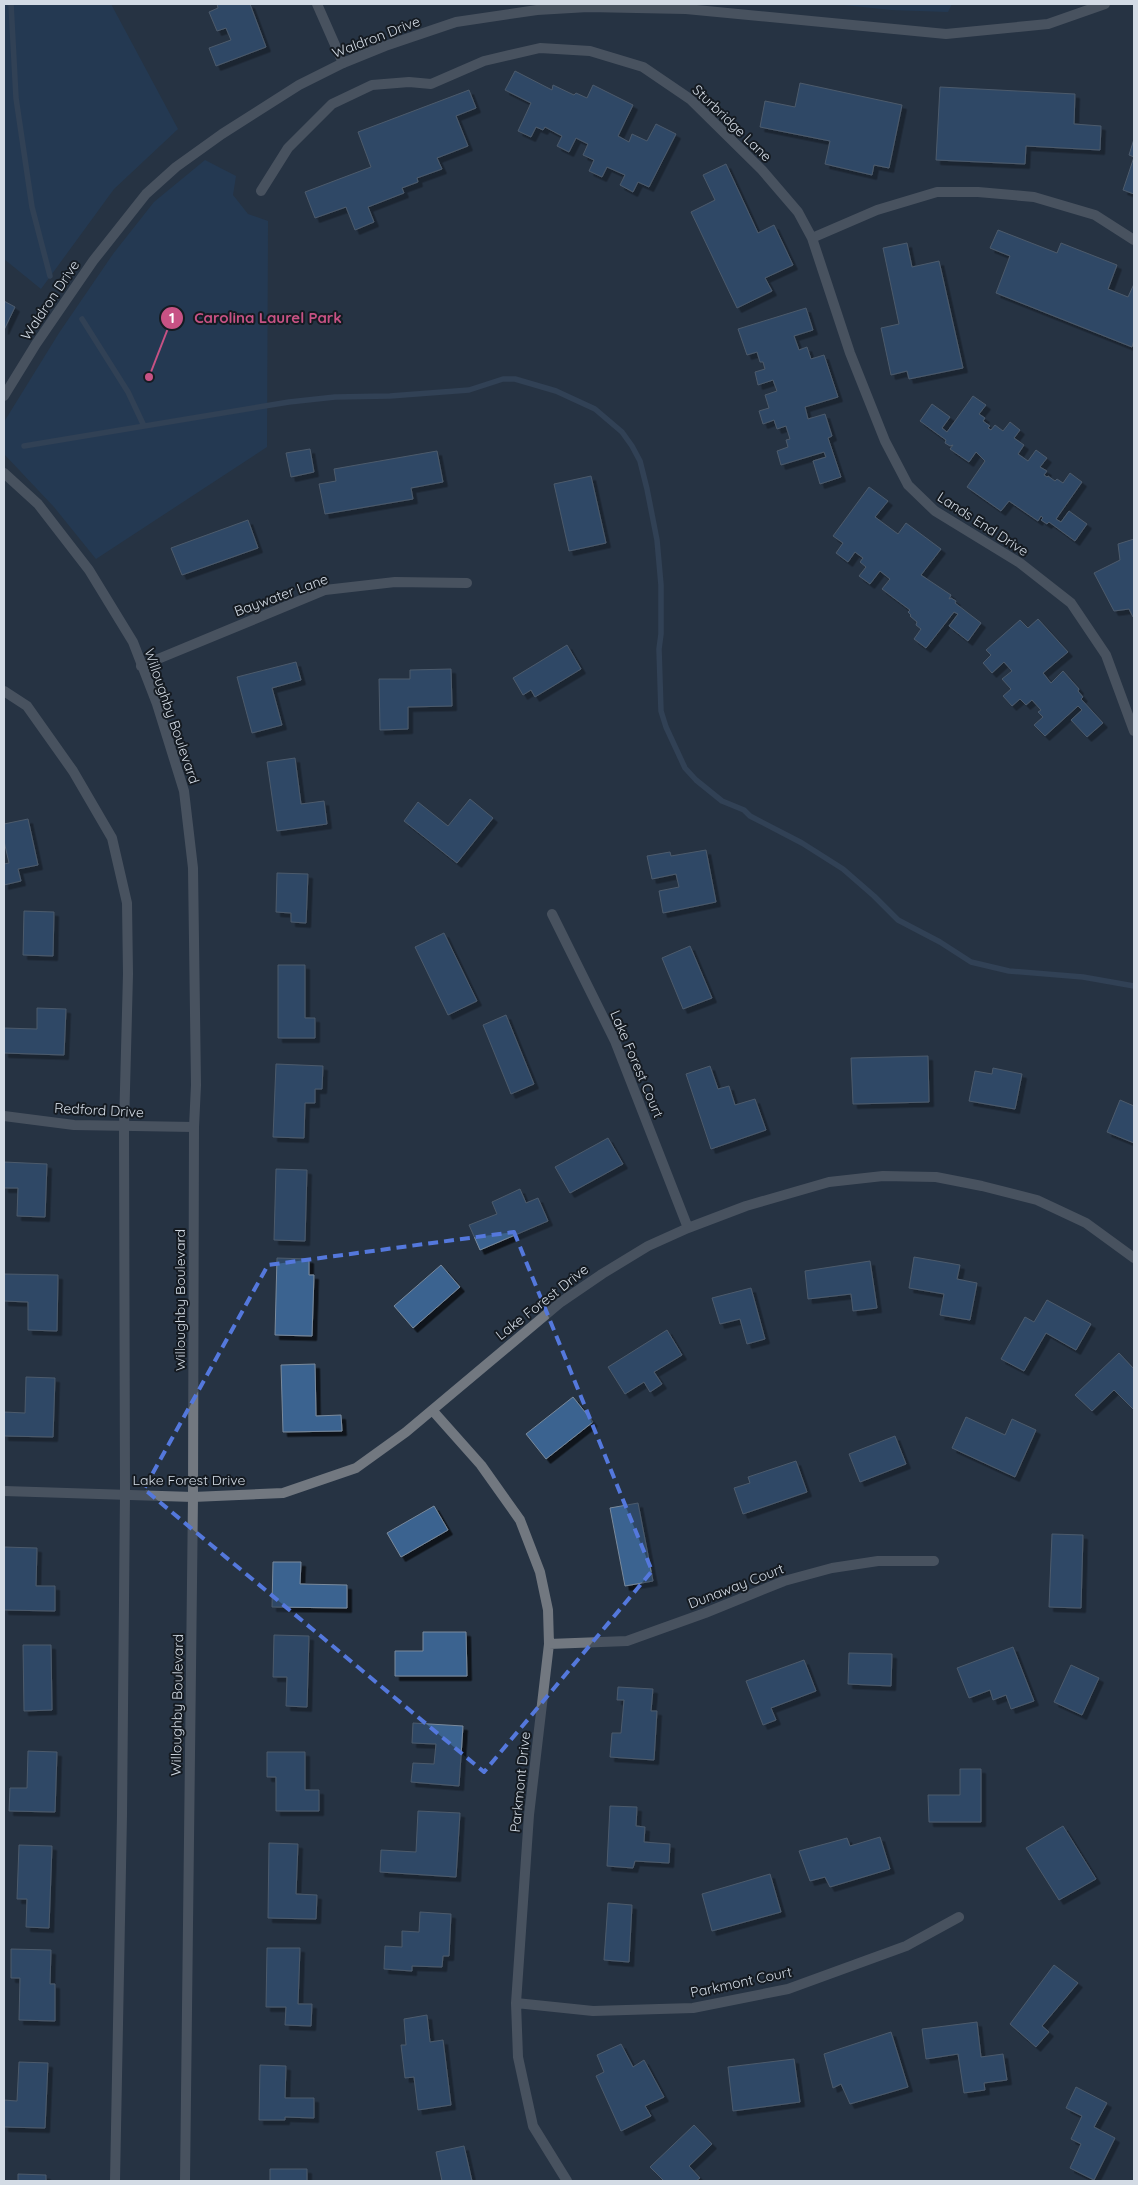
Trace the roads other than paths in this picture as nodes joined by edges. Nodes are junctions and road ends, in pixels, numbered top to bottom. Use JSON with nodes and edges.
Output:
{"nodes":[{"id":1,"x":317,"y":4,"type":"edge"},
{"id":2,"x":1105,"y":4,"type":"edge"},
{"id":3,"x":588,"y":5,"type":"edge"},
{"id":4,"x":343,"y":63,"type":"junction"},
{"id":5,"x":261,"y":191,"type":"dead end"},
{"id":6,"x":812,"y":238,"type":"junction"},
{"id":7,"x":1134,"y":240,"type":"edge"},
{"id":8,"x":4,"y":396,"type":"edge"},
{"id":9,"x":4,"y":473,"type":"edge"},
{"id":10,"x":467,"y":583,"type":"dead end"},
{"id":11,"x":141,"y":666,"type":"junction"},
{"id":12,"x":4,"y":691,"type":"edge"},
{"id":13,"x":1134,"y":731,"type":"edge"},
{"id":14,"x":552,"y":914,"type":"dead end"},
{"id":15,"x":4,"y":1116,"type":"edge"},
{"id":16,"x":124,"y":1127,"type":"junction"},
{"id":17,"x":194,"y":1127,"type":"junction"},
{"id":18,"x":688,"y":1228,"type":"junction"},
{"id":19,"x":1134,"y":1258,"type":"edge"},
{"id":20,"x":432,"y":1410,"type":"junction"},
{"id":21,"x":4,"y":1491,"type":"edge"},
{"id":22,"x":125,"y":1494,"type":"junction"},
{"id":23,"x":193,"y":1497,"type":"junction"},
{"id":24,"x":934,"y":1561,"type":"dead end"},
{"id":25,"x":549,"y":1644,"type":"junction"},
{"id":26,"x":959,"y":1917,"type":"dead end"},
{"id":27,"x":516,"y":2003,"type":"junction"},
{"id":28,"x":115,"y":2181,"type":"edge"},
{"id":29,"x":185,"y":2181,"type":"edge"},
{"id":30,"x":567,"y":2181,"type":"edge"}],
"edges":[{"from":1,"to":4,"type":"street"},
{"from":2,"to":3,"type":"street","name":"Waldron Drive"},
{"from":3,"to":4,"type":"street","name":"Waldron Drive"},
{"from":4,"to":8,"type":"street","name":"Waldron Drive"},
{"from":5,"to":6,"type":"street","name":"Sturbridge Lane"},
{"from":6,"to":7,"type":"street"},
{"from":6,"to":13,"type":"street","name":"Lands End Drive"},
{"from":9,"to":11,"type":"street","name":"Willoughby Boulevard"},
{"from":10,"to":11,"type":"street","name":"Baywater Lane"},
{"from":11,"to":17,"type":"street","name":"Willoughby Boulevard"},
{"from":12,"to":16,"type":"street"},
{"from":14,"to":18,"type":"street","name":"Lake Forest Court"},
{"from":15,"to":16,"type":"street","name":"Redford Drive"},
{"from":16,"to":17,"type":"street","name":"Redford Drive"},
{"from":16,"to":22,"type":"street"},
{"from":17,"to":23,"type":"street","name":"Willoughby Boulevard"},
{"from":18,"to":19,"type":"street","name":"Lake Forest Drive"},
{"from":18,"to":20,"type":"street","name":"Lake Forest Drive"},
{"from":20,"to":23,"type":"street","name":"Lake Forest Drive"},
{"from":20,"to":25,"type":"street","name":"Parkmont Drive"},
{"from":21,"to":22,"type":"street","name":"Lake Forest Drive"},
{"from":22,"to":23,"type":"street","name":"Lake Forest Drive"},
{"from":22,"to":28,"type":"street"},
{"from":23,"to":29,"type":"street","name":"Willoughby Boulevard"},
{"from":24,"to":25,"type":"street","name":"Dunaway Court"},
{"from":25,"to":27,"type":"street","name":"Parkmont Drive"},
{"from":26,"to":27,"type":"street","name":"Parkmont Court"},
{"from":27,"to":30,"type":"street","name":"Parkmont Drive"}]}
